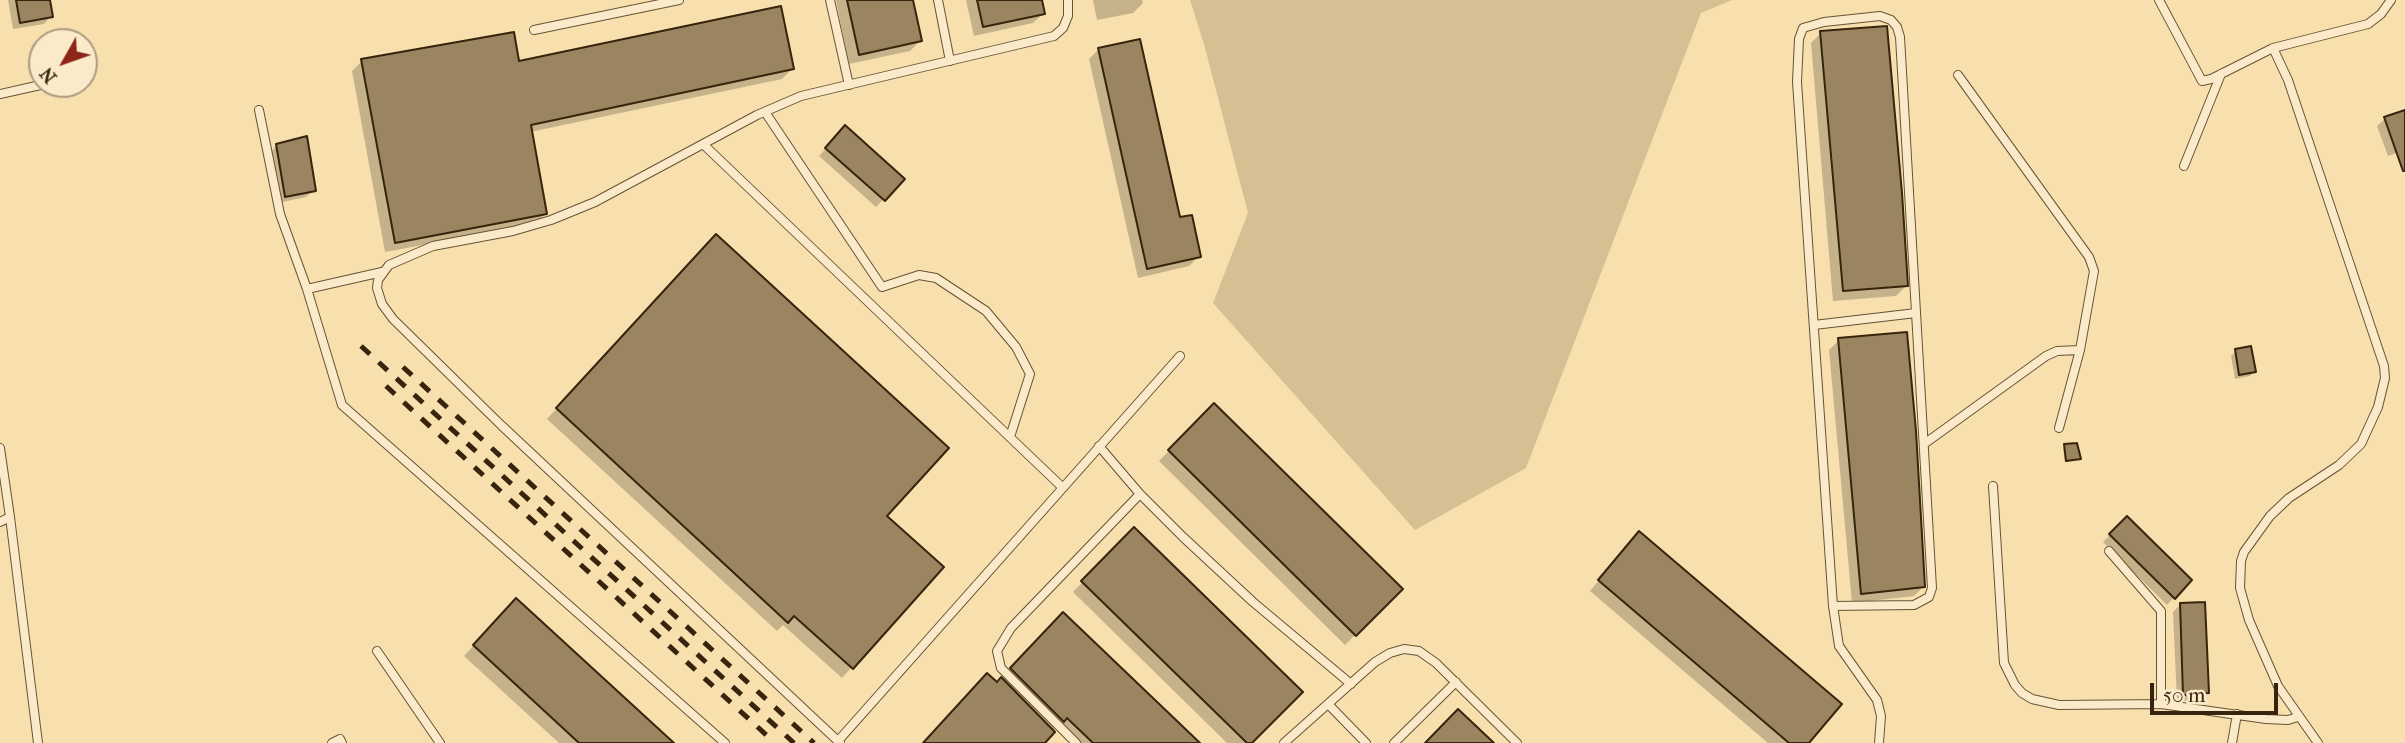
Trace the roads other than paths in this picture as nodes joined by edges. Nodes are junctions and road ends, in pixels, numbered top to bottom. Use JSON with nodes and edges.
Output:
{"nodes":[{"id":1,"x":679,"y":0,"type":"edge"},
{"id":2,"x":830,"y":0,"type":"edge"},
{"id":3,"x":938,"y":0,"type":"edge"},
{"id":4,"x":1068,"y":0,"type":"edge"},
{"id":5,"x":2159,"y":0,"type":"edge"},
{"id":6,"x":2390,"y":0,"type":"edge"},
{"id":7,"x":534,"y":30,"type":"dead end"},
{"id":8,"x":2273,"y":48,"type":"junction"},
{"id":9,"x":950,"y":61,"type":"junction"},
{"id":10,"x":2221,"y":74,"type":"junction"},
{"id":11,"x":1958,"y":75,"type":"dead end"},
{"id":12,"x":849,"y":85,"type":"junction"},
{"id":13,"x":28,"y":88,"type":"edge"},
{"id":14,"x":0,"y":94,"type":"edge"},
{"id":15,"x":259,"y":110,"type":"dead end"},
{"id":16,"x":765,"y":111,"type":"junction"},
{"id":17,"x":704,"y":145,"type":"junction"},
{"id":18,"x":2184,"y":166,"type":"dead end"},
{"id":19,"x":382,"y":272,"type":"junction"},
{"id":20,"x":307,"y":289,"type":"junction"},
{"id":21,"x":1916,"y":313,"type":"junction"},
{"id":22,"x":1814,"y":325,"type":"junction"},
{"id":23,"x":2080,"y":350,"type":"junction"},
{"id":24,"x":1181,"y":356,"type":"dead end"},
{"id":25,"x":2059,"y":428,"type":"dead end"},
{"id":26,"x":1010,"y":437,"type":"junction"},
{"id":27,"x":1924,"y":444,"type":"junction"},
{"id":28,"x":1099,"y":446,"type":"junction"},
{"id":29,"x":0,"y":448,"type":"edge"},
{"id":30,"x":1993,"y":486,"type":"dead end"},
{"id":31,"x":1062,"y":487,"type":"junction"},
{"id":32,"x":1140,"y":494,"type":"junction"},
{"id":33,"x":10,"y":517,"type":"junction"},
{"id":34,"x":0,"y":522,"type":"edge"},
{"id":35,"x":2109,"y":551,"type":"dead end"},
{"id":36,"x":1833,"y":606,"type":"junction"},
{"id":37,"x":377,"y":651,"type":"dead end"},
{"id":38,"x":1456,"y":682,"type":"junction"},
{"id":39,"x":1351,"y":684,"type":"junction"},
{"id":40,"x":1328,"y":704,"type":"junction"},
{"id":41,"x":2161,"y":704,"type":"junction"},
{"id":42,"x":2237,"y":714,"type":"junction"},
{"id":43,"x":2298,"y":717,"type":"junction"},
{"id":44,"x":839,"y":742,"type":"edge"},
{"id":45,"x":38,"y":743,"type":"edge"},
{"id":46,"x":332,"y":743,"type":"edge"},
{"id":47,"x":342,"y":743,"type":"edge"},
{"id":48,"x":440,"y":743,"type":"edge"},
{"id":49,"x":725,"y":743,"type":"edge"},
{"id":50,"x":1076,"y":743,"type":"edge"},
{"id":51,"x":1284,"y":743,"type":"edge"},
{"id":52,"x":1366,"y":743,"type":"edge"},
{"id":53,"x":1394,"y":743,"type":"edge"},
{"id":54,"x":1517,"y":743,"type":"edge"},
{"id":55,"x":1879,"y":743,"type":"edge"},
{"id":56,"x":2232,"y":743,"type":"edge"},
{"id":57,"x":2318,"y":743,"type":"edge"}],
"edges":[{"from":1,"to":7,"type":"lane"},
{"from":2,"to":12,"type":"lane"},
{"from":3,"to":9,"type":"lane"},
{"from":4,"to":9,"type":"lane"},
{"from":5,"to":10,"type":"lane"},
{"from":6,"to":8,"type":"lane"},
{"from":8,"to":10,"type":"lane"},
{"from":8,"to":43,"type":"lane"},
{"from":9,"to":12,"type":"lane"},
{"from":10,"to":18,"type":"lane"},
{"from":11,"to":23,"type":"lane"},
{"from":12,"to":16,"type":"lane"},
{"from":13,"to":14,"type":"lane"},
{"from":15,"to":20,"type":"lane"},
{"from":16,"to":17,"type":"lane"},
{"from":16,"to":26,"type":"lane"},
{"from":17,"to":19,"type":"lane"},
{"from":17,"to":26,"type":"lane"},
{"from":19,"to":20,"type":"lane"},
{"from":19,"to":44,"type":"lane"},
{"from":20,"to":49,"type":"lane"},
{"from":21,"to":22,"type":"lane"},
{"from":21,"to":22,"type":"lane"},
{"from":21,"to":27,"type":"lane"},
{"from":22,"to":36,"type":"lane"},
{"from":23,"to":25,"type":"lane"},
{"from":23,"to":27,"type":"lane"},
{"from":24,"to":28,"type":"lane"},
{"from":26,"to":31,"type":"lane"},
{"from":27,"to":36,"type":"lane"},
{"from":28,"to":31,"type":"lane"},
{"from":28,"to":32,"type":"lane"},
{"from":29,"to":33,"type":"lane"},
{"from":30,"to":41,"type":"lane"},
{"from":31,"to":44,"type":"lane"},
{"from":32,"to":39,"type":"lane"},
{"from":32,"to":50,"type":"lane"},
{"from":33,"to":34,"type":"lane"},
{"from":33,"to":45,"type":"lane"},
{"from":35,"to":41,"type":"lane"},
{"from":36,"to":55,"type":"lane"},
{"from":37,"to":48,"type":"lane"},
{"from":38,"to":39,"type":"lane"},
{"from":38,"to":53,"type":"lane"},
{"from":38,"to":54,"type":"lane"},
{"from":39,"to":40,"type":"lane"},
{"from":40,"to":51,"type":"lane"},
{"from":40,"to":52,"type":"lane"},
{"from":41,"to":42,"type":"lane"},
{"from":42,"to":43,"type":"lane"},
{"from":42,"to":56,"type":"lane"},
{"from":43,"to":57,"type":"lane"},
{"from":46,"to":47,"type":"lane"}]}
